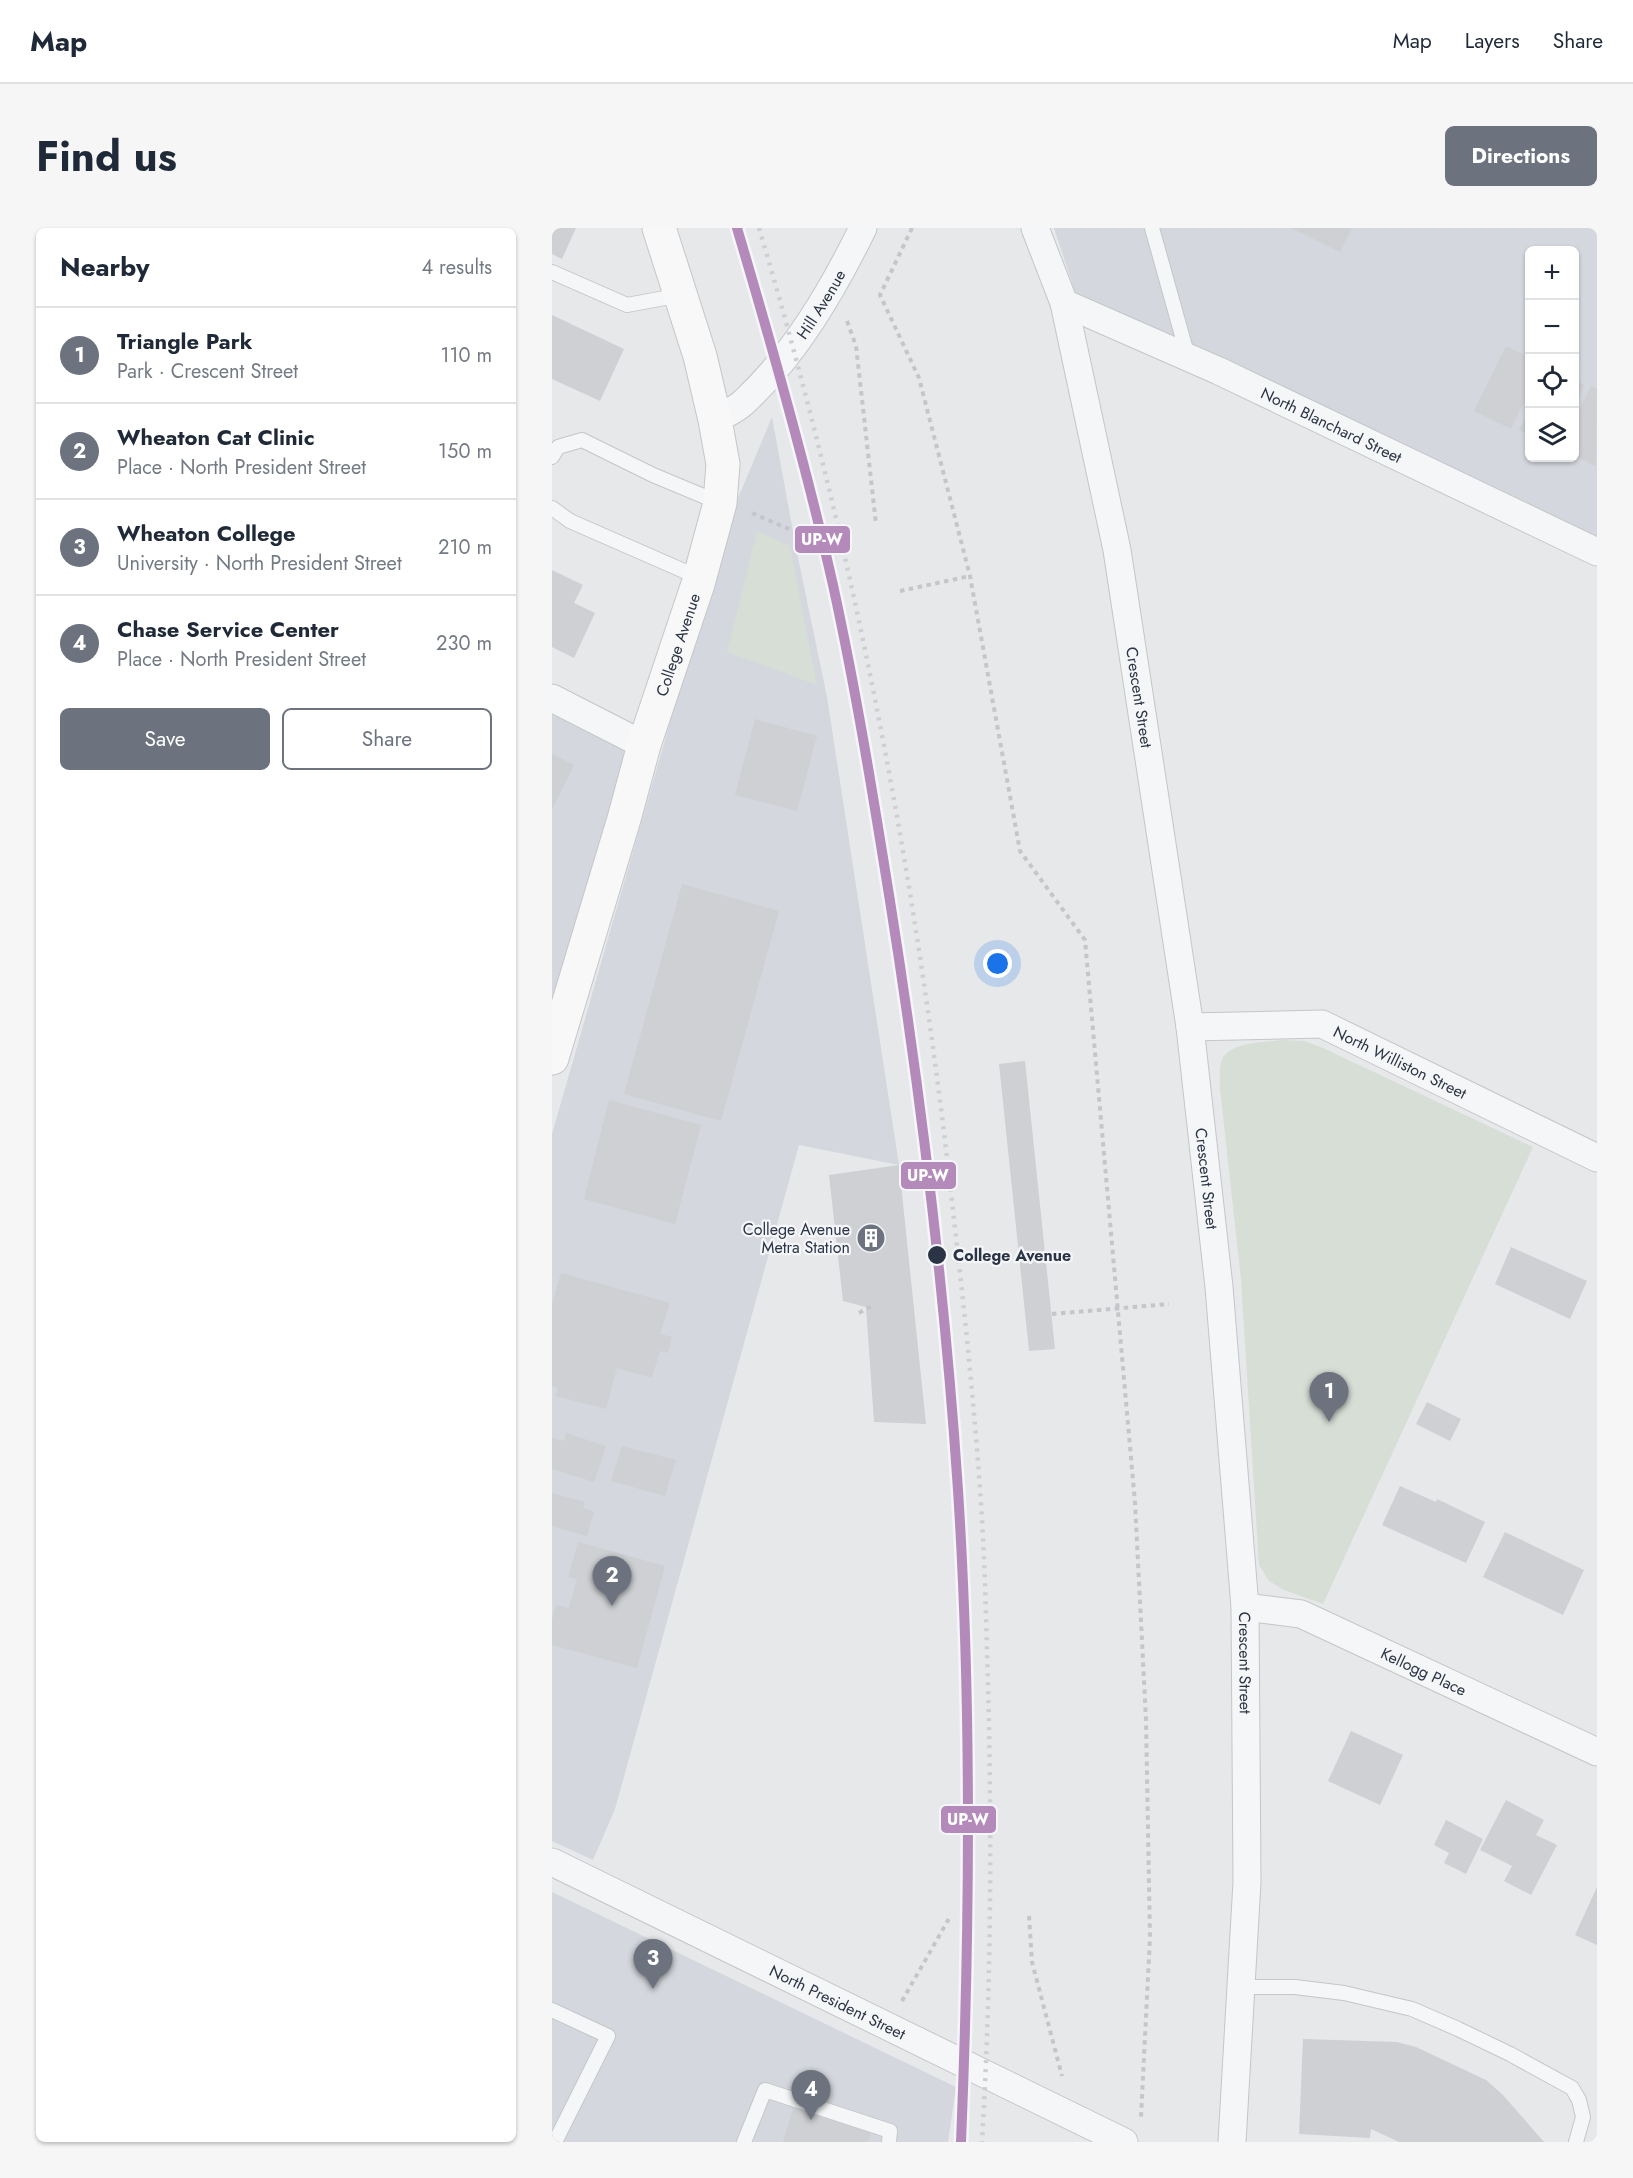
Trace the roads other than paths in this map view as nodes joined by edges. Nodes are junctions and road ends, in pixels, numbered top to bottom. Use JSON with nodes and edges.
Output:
{"nodes":[{"id":1,"x":659,"y":228,"type":"edge"},
{"id":2,"x":863,"y":228,"type":"edge"},
{"id":3,"x":1035,"y":228,"type":"edge"},
{"id":4,"x":1152,"y":228,"type":"edge"},
{"id":5,"x":552,"y":272,"type":"edge"},
{"id":6,"x":681,"y":295,"type":"junction"},
{"id":7,"x":1064,"y":303,"type":"junction"},
{"id":8,"x":1188,"y":357,"type":"junction"},
{"id":9,"x":715,"y":420,"type":"junction"},
{"id":10,"x":552,"y":457,"type":"edge"},
{"id":11,"x":720,"y":503,"type":"junction"},
{"id":12,"x":552,"y":508,"type":"edge"},
{"id":13,"x":1597,"y":552,"type":"edge"},
{"id":14,"x":700,"y":578,"type":"junction"},
{"id":15,"x":552,"y":699,"type":"edge"},
{"id":16,"x":644,"y":745,"type":"junction"},
{"id":17,"x":1190,"y":1027,"type":"junction"},
{"id":18,"x":552,"y":1058,"type":"edge"},
{"id":19,"x":1597,"y":1158,"type":"edge"},
{"id":20,"x":1245,"y":1607,"type":"junction"},
{"id":21,"x":1597,"y":1752,"type":"edge"},
{"id":22,"x":552,"y":1862,"type":"edge"},
{"id":23,"x":1241,"y":1987,"type":"junction"},
{"id":24,"x":552,"y":2010,"type":"edge"},
{"id":25,"x":555,"y":2142,"type":"edge"},
{"id":26,"x":744,"y":2142,"type":"edge"},
{"id":27,"x":889,"y":2142,"type":"edge"},
{"id":28,"x":1124,"y":2142,"type":"edge"},
{"id":29,"x":1232,"y":2142,"type":"edge"},
{"id":30,"x":1575,"y":2142,"type":"edge"}],
"edges":[{"from":1,"to":6,"type":"street","name":"College Avenue"},
{"from":2,"to":9,"type":"street","name":"Hill Avenue"},
{"from":3,"to":7,"type":"street","name":"Crescent Street"},
{"from":4,"to":8,"type":"lane"},
{"from":5,"to":6,"type":"lane"},
{"from":6,"to":9,"type":"street","name":"College Avenue"},
{"from":7,"to":8,"type":"street","name":"North Blanchard Street"},
{"from":7,"to":17,"type":"street","name":"Crescent Street"},
{"from":8,"to":13,"type":"street","name":"North Blanchard Street"},
{"from":9,"to":11,"type":"street","name":"College Avenue"},
{"from":10,"to":11,"type":"lane"},
{"from":11,"to":14,"type":"street","name":"College Avenue"},
{"from":12,"to":14,"type":"lane"},
{"from":14,"to":16,"type":"street","name":"College Avenue"},
{"from":15,"to":16,"type":"street"},
{"from":16,"to":18,"type":"street","name":"College Avenue"},
{"from":17,"to":19,"type":"street","name":"North Williston Street"},
{"from":17,"to":20,"type":"street","name":"Crescent Street"},
{"from":20,"to":21,"type":"street","name":"Kellogg Place"},
{"from":20,"to":23,"type":"street","name":"Crescent Street"},
{"from":22,"to":28,"type":"street","name":"North President Street"},
{"from":23,"to":29,"type":"street","name":"Crescent Street"},
{"from":23,"to":30,"type":"lane"},
{"from":24,"to":25,"type":"lane"},
{"from":26,"to":27,"type":"lane"}]}
